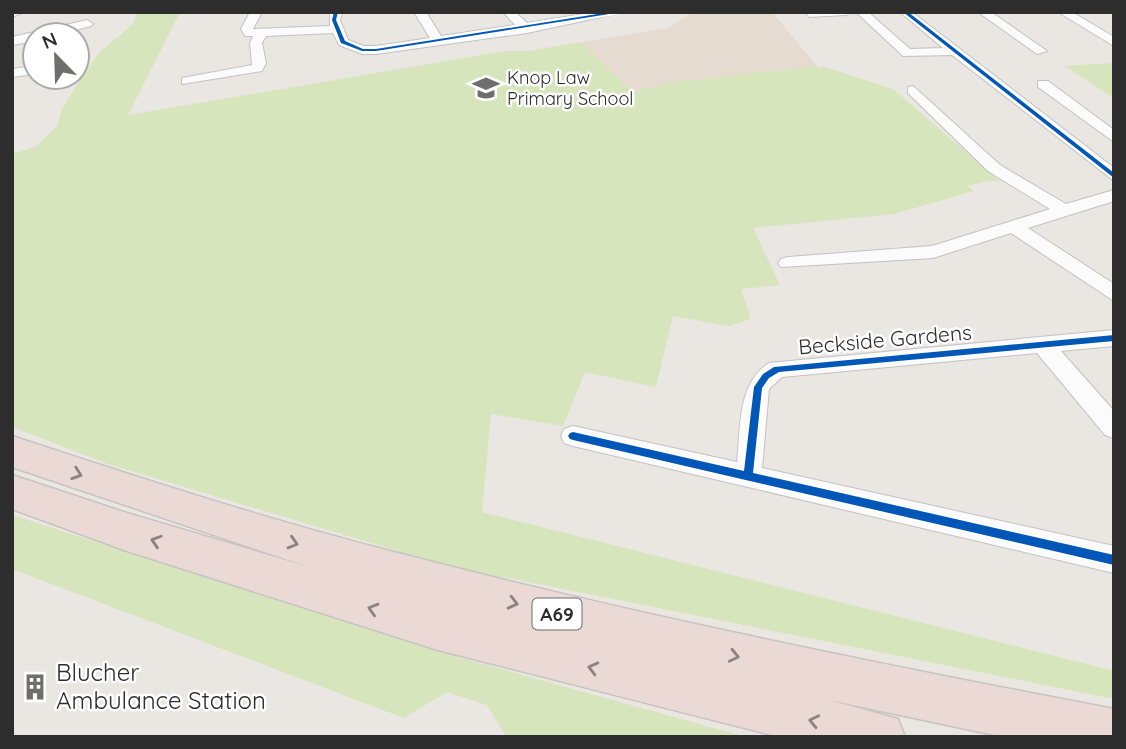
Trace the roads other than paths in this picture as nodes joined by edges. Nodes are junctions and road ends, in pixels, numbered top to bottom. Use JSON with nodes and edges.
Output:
{"nodes":[{"id":1,"x":19,"y":12,"type":"edge"},
{"id":2,"x":256,"y":12,"type":"edge"},
{"id":3,"x":336,"y":12,"type":"edge"},
{"id":4,"x":420,"y":12,"type":"edge"},
{"id":5,"x":508,"y":12,"type":"edge"},
{"id":6,"x":620,"y":12,"type":"edge"},
{"id":7,"x":846,"y":12,"type":"edge"},
{"id":8,"x":861,"y":12,"type":"edge"},
{"id":9,"x":905,"y":12,"type":"edge"},
{"id":10,"x":983,"y":12,"type":"edge"},
{"id":11,"x":1063,"y":12,"type":"edge"},
{"id":12,"x":12,"y":14,"type":"edge"},
{"id":13,"x":809,"y":14,"type":"edge"},
{"id":14,"x":336,"y":29,"type":"junction"},
{"id":15,"x":527,"y":29,"type":"junction"},
{"id":16,"x":260,"y":35,"type":"junction"},
{"id":17,"x":439,"y":42,"type":"junction"},
{"id":18,"x":1114,"y":42,"type":"edge"},
{"id":19,"x":954,"y":51,"type":"junction"},
{"id":20,"x":1041,"y":51,"type":"dead end"},
{"id":21,"x":187,"y":81,"type":"dead end"},
{"id":22,"x":1043,"y":84,"type":"dead end"},
{"id":23,"x":913,"y":90,"type":"dead end"},
{"id":24,"x":1114,"y":137,"type":"edge"},
{"id":25,"x":1114,"y":176,"type":"edge"},
{"id":26,"x":1114,"y":195,"type":"edge"},
{"id":27,"x":1065,"y":211,"type":"junction"},
{"id":28,"x":1014,"y":227,"type":"junction"},
{"id":29,"x":788,"y":263,"type":"dead end"},
{"id":30,"x":1114,"y":294,"type":"edge"},
{"id":31,"x":1114,"y":338,"type":"edge"},
{"id":32,"x":1042,"y":344,"type":"junction"},
{"id":33,"x":1114,"y":428,"type":"edge"},
{"id":34,"x":573,"y":436,"type":"dead end"},
{"id":35,"x":12,"y":452,"type":"edge"},
{"id":36,"x":748,"y":477,"type":"junction"},
{"id":37,"x":12,"y":492,"type":"edge"},
{"id":38,"x":1114,"y":560,"type":"edge"},
{"id":39,"x":1114,"y":734,"type":"edge"},
{"id":40,"x":880,"y":737,"type":"edge"}],
"edges":[{"from":1,"to":12,"type":"street"},
{"from":2,"to":16,"type":"street"},
{"from":3,"to":14,"type":"street"},
{"from":4,"to":17,"type":"street"},
{"from":5,"to":15,"type":"street"},
{"from":6,"to":15,"type":"street"},
{"from":7,"to":13,"type":"street"},
{"from":8,"to":19,"type":"street"},
{"from":9,"to":19,"type":"street"},
{"from":10,"to":20,"type":"street"},
{"from":11,"to":18,"type":"street"},
{"from":14,"to":16,"type":"street"},
{"from":14,"to":17,"type":"street"},
{"from":15,"to":17,"type":"street"},
{"from":16,"to":21,"type":"street"},
{"from":19,"to":25,"type":"street"},
{"from":22,"to":24,"type":"street"},
{"from":23,"to":27,"type":"street"},
{"from":26,"to":27,"type":"street"},
{"from":27,"to":28,"type":"street"},
{"from":28,"to":29,"type":"street"},
{"from":28,"to":30,"type":"street"},
{"from":31,"to":32,"type":"street","name":"Beckside Gardens"},
{"from":32,"to":33,"type":"street"},
{"from":32,"to":36,"type":"street","name":"Beckside Gardens"},
{"from":34,"to":36,"type":"street"},
{"from":35,"to":39,"type":"highway","number":"A69","one_way":true},
{"from":36,"to":38,"type":"street"},
{"from":40,"to":37,"type":"highway","number":"A69","one_way":true}]}
